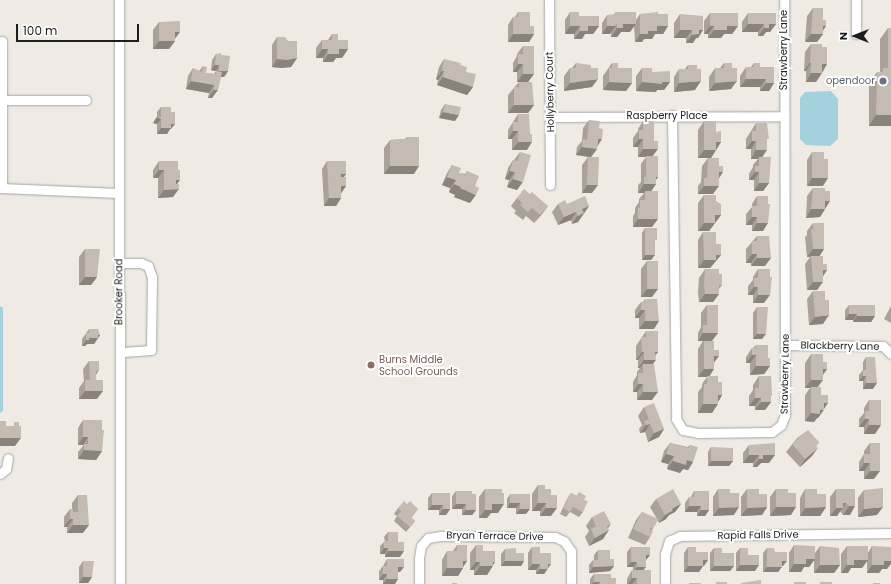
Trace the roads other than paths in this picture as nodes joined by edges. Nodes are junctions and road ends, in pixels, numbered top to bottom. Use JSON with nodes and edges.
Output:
{"nodes":[{"id":1,"x":119,"y":0,"type":"edge"},
{"id":2,"x":549,"y":0,"type":"edge"},
{"id":3,"x":784,"y":0,"type":"edge"},
{"id":4,"x":856,"y":0,"type":"edge"},
{"id":5,"x":856,"y":34,"type":"dead end"},
{"id":6,"x":2,"y":41,"type":"dead end"},
{"id":7,"x":1,"y":100,"type":"edge"},
{"id":8,"x":86,"y":100,"type":"dead end"},
{"id":9,"x":672,"y":115,"type":"junction"},
{"id":10,"x":784,"y":116,"type":"junction"},
{"id":11,"x":551,"y":117,"type":"junction"},
{"id":12,"x":550,"y":185,"type":"dead end"},
{"id":13,"x":1,"y":188,"type":"edge"},
{"id":14,"x":119,"y":194,"type":"junction"},
{"id":15,"x":119,"y":263,"type":"junction"},
{"id":16,"x":785,"y":345,"type":"junction"},
{"id":17,"x":120,"y":352,"type":"junction"},
{"id":18,"x":891,"y":354,"type":"edge"},
{"id":19,"x":8,"y":458,"type":"dead end"},
{"id":20,"x":0,"y":474,"type":"edge"},
{"id":21,"x":891,"y":533,"type":"edge"},
{"id":22,"x":120,"y":584,"type":"edge"},
{"id":23,"x":419,"y":584,"type":"edge"},
{"id":24,"x":571,"y":584,"type":"edge"},
{"id":25,"x":665,"y":584,"type":"edge"}],
"edges":[{"from":1,"to":14,"type":"street","name":"Brooker Road"},
{"from":2,"to":11,"type":"street","name":"Hollyberry Court"},
{"from":3,"to":10,"type":"street","name":"Strawberry Lane"},
{"from":4,"to":5,"type":"street"},
{"from":6,"to":7,"type":"street"},
{"from":7,"to":8,"type":"street"},
{"from":7,"to":13,"type":"street"},
{"from":9,"to":10,"type":"street","name":"Raspberry Place"},
{"from":9,"to":11,"type":"street","name":"Raspberry Place"},
{"from":9,"to":16,"type":"street","name":"Strawberry Lane"},
{"from":10,"to":16,"type":"street","name":"Strawberry Lane"},
{"from":11,"to":12,"type":"street","name":"Hollyberry Court"},
{"from":13,"to":14,"type":"street"},
{"from":14,"to":15,"type":"street","name":"Brooker Road"},
{"from":15,"to":17,"type":"street","name":"Brooker Road"},
{"from":15,"to":17,"type":"street"},
{"from":16,"to":18,"type":"street","name":"Blackberry Lane"},
{"from":17,"to":22,"type":"street","name":"Brooker Road"},
{"from":19,"to":20,"type":"street"},
{"from":21,"to":25,"type":"street","name":"Rapid Falls Drive"},
{"from":23,"to":24,"type":"street","name":"Bryan Terrace Drive"}]}
